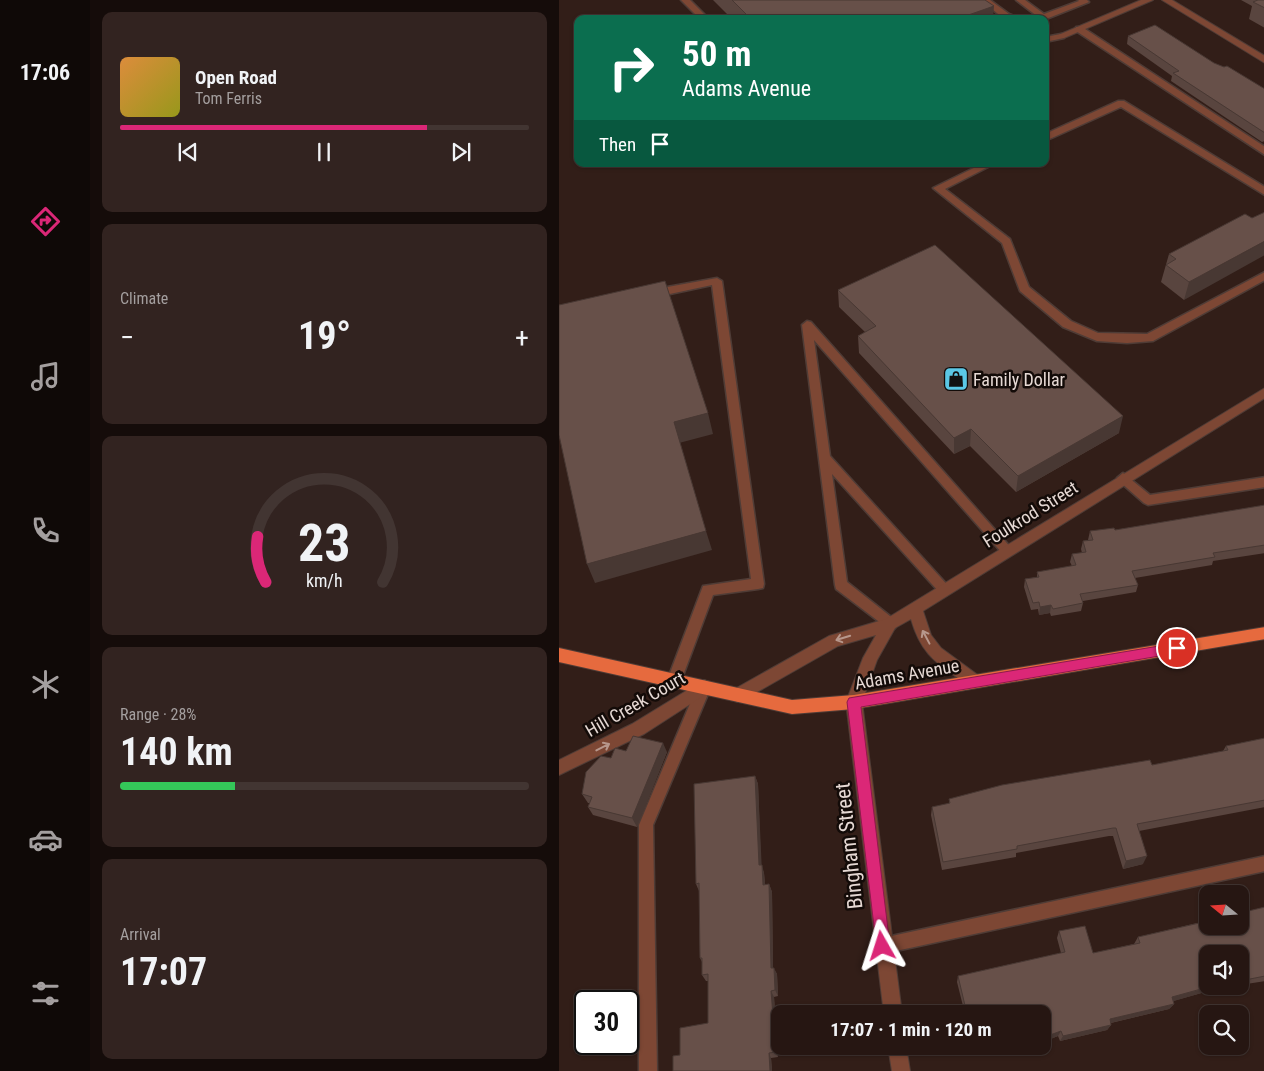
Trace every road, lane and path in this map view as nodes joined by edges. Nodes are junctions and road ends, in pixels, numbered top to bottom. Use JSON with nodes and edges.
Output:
{"nodes":[{"id":1,"x":685,"y":0,"type":"edge"},
{"id":2,"x":985,"y":0,"type":"edge"},
{"id":3,"x":1020,"y":0,"type":"edge"},
{"id":4,"x":1083,"y":0,"type":"edge"},
{"id":5,"x":1149,"y":0,"type":"edge"},
{"id":6,"x":1166,"y":0,"type":"edge"},
{"id":7,"x":701,"y":15,"type":"edge"},
{"id":8,"x":1006,"y":15,"type":"edge"},
{"id":9,"x":1036,"y":15,"type":"edge"},
{"id":10,"x":1048,"y":15,"type":"edge"},
{"id":11,"x":1079,"y":29,"type":"junction"},
{"id":12,"x":1051,"y":37,"type":"edge"},
{"id":13,"x":1264,"y":60,"type":"edge"},
{"id":14,"x":1049,"y":136,"type":"edge"},
{"id":15,"x":1264,"y":152,"type":"edge"},
{"id":16,"x":983,"y":167,"type":"edge"},
{"id":17,"x":1264,"y":192,"type":"edge"},
{"id":18,"x":1264,"y":275,"type":"edge"},
{"id":19,"x":643,"y":295,"type":"edge"},
{"id":20,"x":1264,"y":392,"type":"edge"},
{"id":21,"x":825,"y":457,"type":"junction"},
{"id":22,"x":1123,"y":478,"type":"junction"},
{"id":23,"x":1264,"y":482,"type":"edge"},
{"id":24,"x":1007,"y":550,"type":"junction"},
{"id":25,"x":945,"y":589,"type":"junction"},
{"id":26,"x":915,"y":608,"type":"junction"},
{"id":27,"x":890,"y":624,"type":"junction"},
{"id":28,"x":1264,"y":633,"type":"edge"},
{"id":29,"x":559,"y":655,"type":"edge"},
{"id":30,"x":674,"y":681,"type":"junction"},
{"id":31,"x":974,"y":681,"type":"junction"},
{"id":32,"x":704,"y":687,"type":"junction"},
{"id":33,"x":738,"y":695,"type":"junction"},
{"id":34,"x":854,"y":702,"type":"junction"},
{"id":35,"x":559,"y":768,"type":"edge"},
{"id":36,"x":1264,"y":863,"type":"edge"},
{"id":37,"x":882,"y":946,"type":"junction"},
{"id":38,"x":892,"y":1005,"type":"edge"},
{"id":39,"x":898,"y":1055,"type":"edge"},
{"id":40,"x":648,"y":1071,"type":"edge"},
{"id":41,"x":901,"y":1071,"type":"edge"}],
"edges":[{"from":1,"to":7,"type":"lane"},
{"from":2,"to":8,"type":"lane"},
{"from":3,"to":9,"type":"lane"},
{"from":4,"to":10,"type":"lane"},
{"from":5,"to":11,"type":"street"},
{"from":6,"to":13,"type":"street"},
{"from":11,"to":12,"type":"street"},
{"from":11,"to":15,"type":"lane"},
{"from":14,"to":17,"type":"lane"},
{"from":16,"to":18,"type":"lane"},
{"from":19,"to":30,"type":"lane"},
{"from":20,"to":22,"type":"street","name":"Foulkrod Street"},
{"from":21,"to":24,"type":"lane"},
{"from":21,"to":25,"type":"lane"},
{"from":21,"to":27,"type":"lane"},
{"from":22,"to":23,"type":"lane"},
{"from":22,"to":24,"type":"street","name":"Foulkrod Street"},
{"from":24,"to":25,"type":"street","name":"Foulkrod Street"},
{"from":25,"to":26,"type":"street","name":"Foulkrod Street"},
{"from":26,"to":27,"type":"street","name":"Foulkrod Street"},
{"from":31,"to":26,"type":"street","one_way":true},
{"from":27,"to":33,"type":"street","one_way":true},
{"from":27,"to":34,"type":"street","name":"Foulkrod Street"},
{"from":28,"to":31,"type":"highway","name":"Adams Avenue"},
{"from":29,"to":30,"type":"highway","name":"Adams Avenue"},
{"from":30,"to":32,"type":"highway","name":"Adams Avenue"},
{"from":31,"to":34,"type":"highway","name":"Adams Avenue"},
{"from":32,"to":33,"type":"highway","name":"Adams Avenue"},
{"from":35,"to":32,"type":"street","name":"Hill Creek Court","one_way":true},
{"from":32,"to":40,"type":"lane"},
{"from":33,"to":34,"type":"highway","name":"Adams Avenue"},
{"from":34,"to":37,"type":"street","name":"Bingham Street"},
{"from":36,"to":37,"type":"lane"},
{"from":37,"to":38,"type":"street","name":"Bingham Street"},
{"from":39,"to":41,"type":"street"}]}
